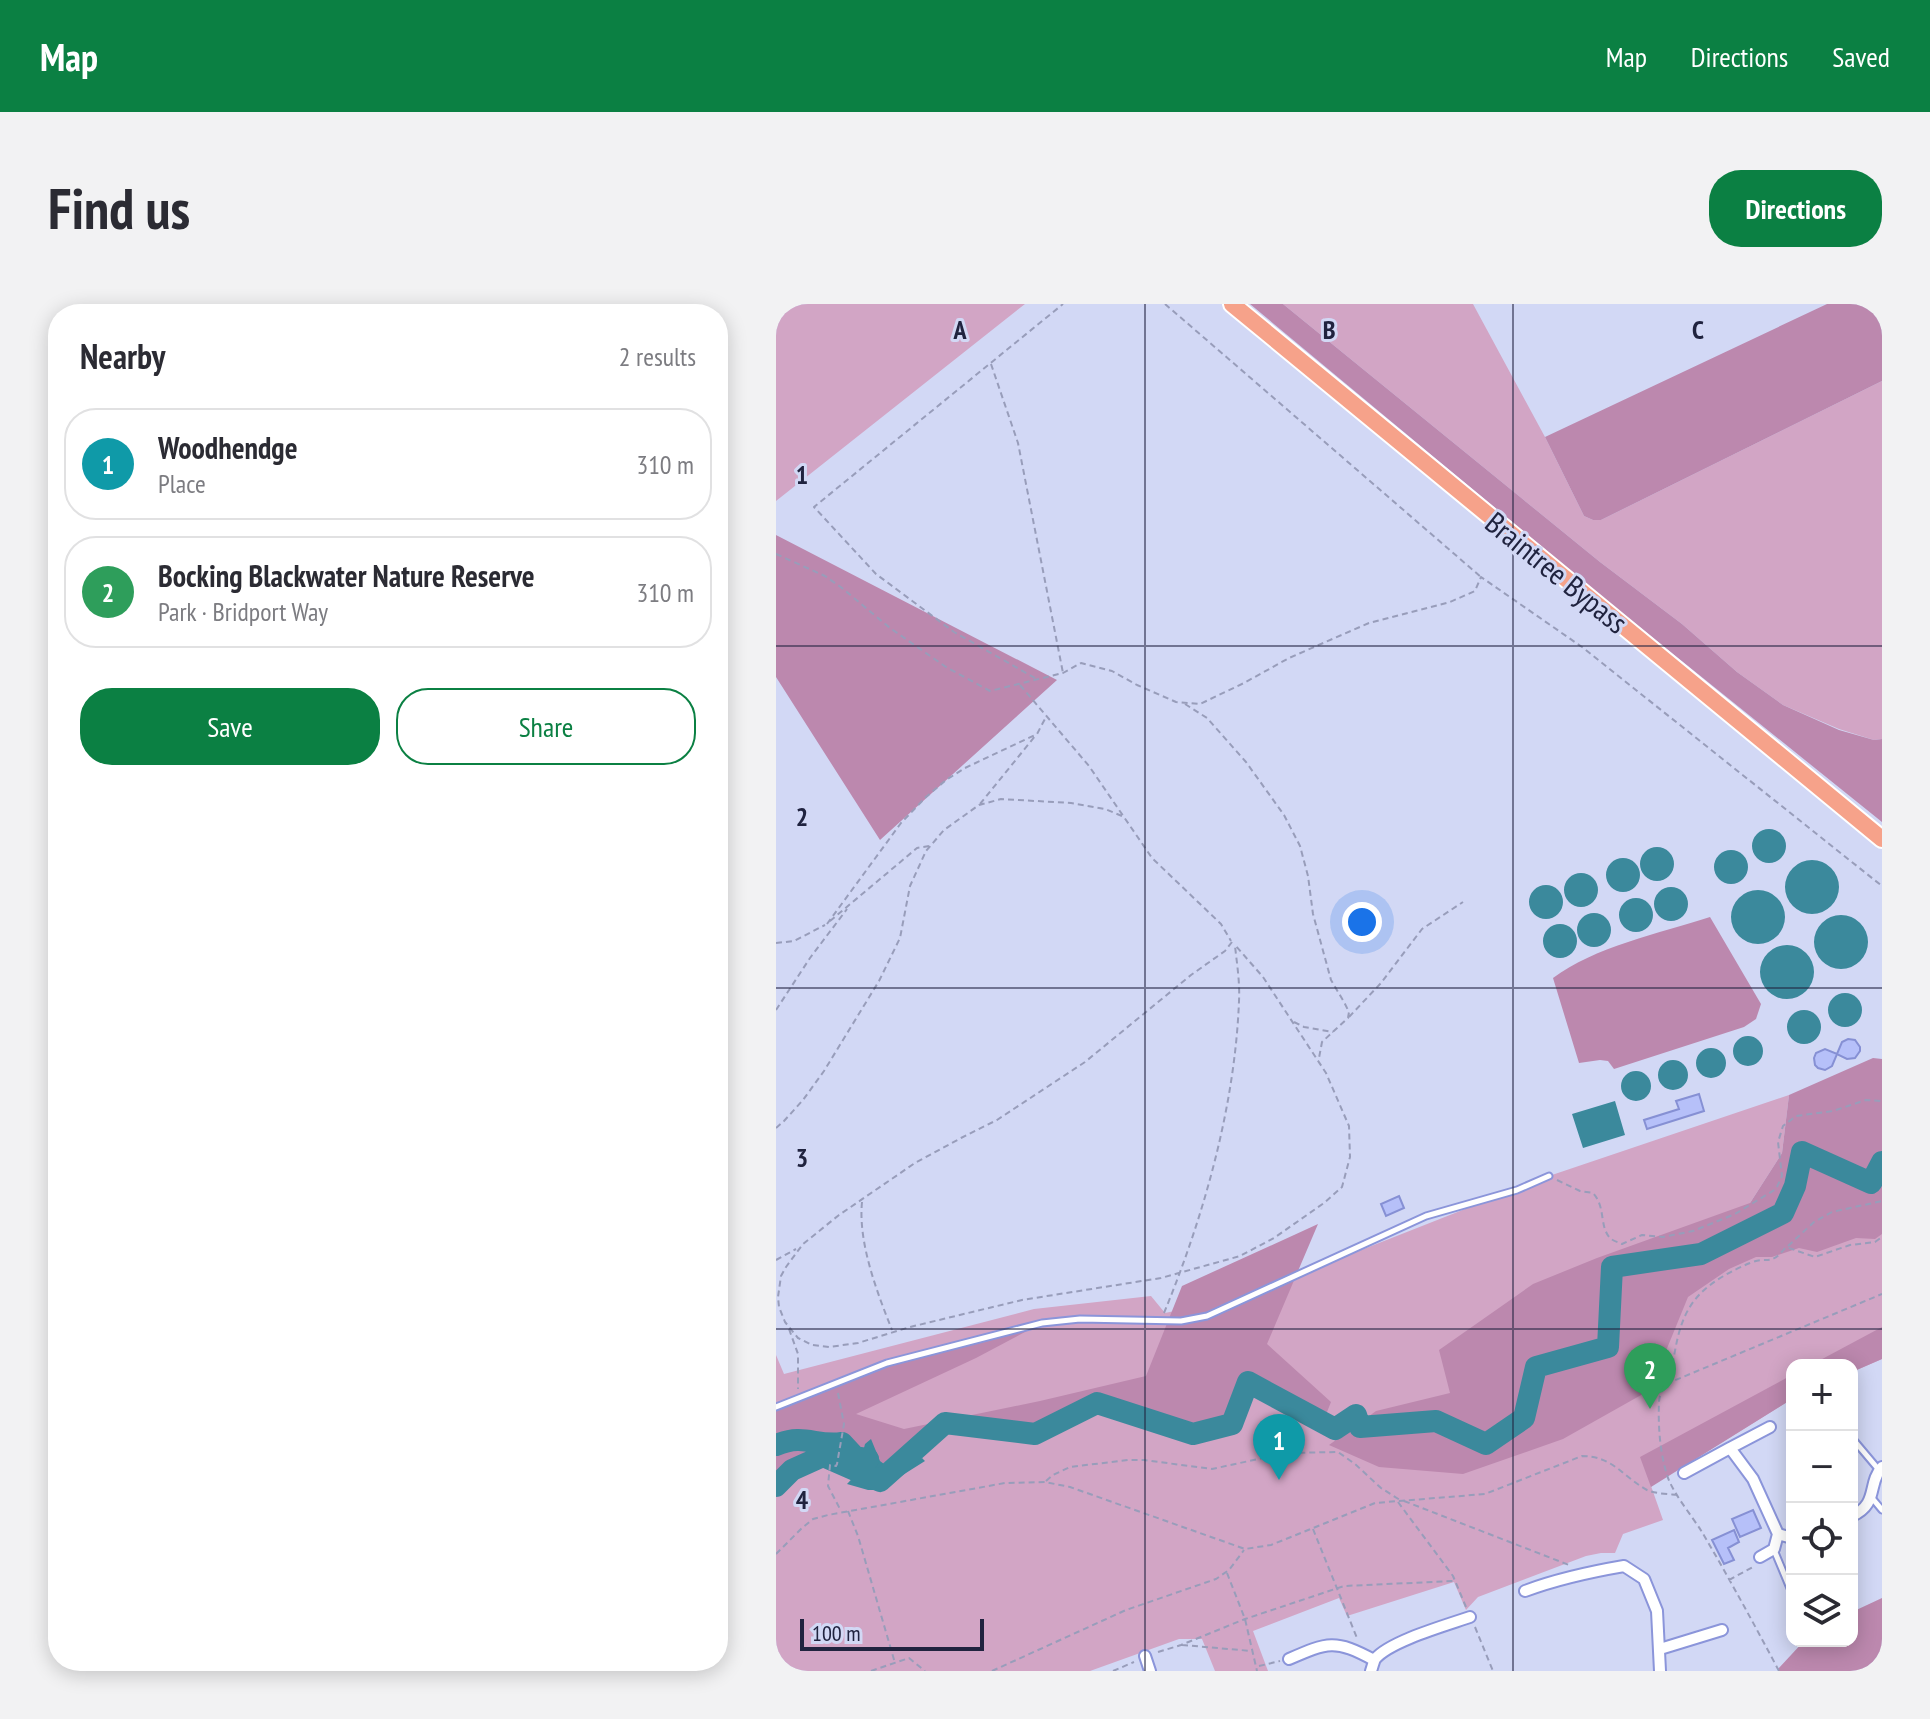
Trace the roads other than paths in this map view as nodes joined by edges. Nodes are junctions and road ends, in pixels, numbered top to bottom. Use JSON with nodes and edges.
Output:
{"nodes":[{"id":1,"x":1232,"y":304,"type":"edge"},
{"id":2,"x":1882,"y":839,"type":"edge"},
{"id":3,"x":1549,"y":1176,"type":"road end"},
{"id":4,"x":776,"y":1407,"type":"edge"},
{"id":5,"x":1770,"y":1427,"type":"dead end"},
{"id":6,"x":1858,"y":1444,"type":"edge"},
{"id":7,"x":1730,"y":1448,"type":"junction"},
{"id":8,"x":1880,"y":1468,"type":"edge"},
{"id":9,"x":1684,"y":1473,"type":"dead end"},
{"id":10,"x":1871,"y":1498,"type":"junction"},
{"id":11,"x":1882,"y":1510,"type":"edge"},
{"id":12,"x":1858,"y":1514,"type":"edge"},
{"id":13,"x":1778,"y":1534,"type":"junction"},
{"id":14,"x":1786,"y":1536,"type":"edge"},
{"id":15,"x":1774,"y":1549,"type":"junction"},
{"id":16,"x":1760,"y":1557,"type":"dead end"},
{"id":17,"x":1786,"y":1578,"type":"edge"},
{"id":18,"x":1525,"y":1591,"type":"dead end"},
{"id":19,"x":1470,"y":1617,"type":"road end"},
{"id":20,"x":1722,"y":1630,"type":"dead end"},
{"id":21,"x":1660,"y":1649,"type":"junction"},
{"id":22,"x":1145,"y":1656,"type":"road end"},
{"id":23,"x":1289,"y":1659,"type":"road end"},
{"id":24,"x":1372,"y":1665,"type":"edge"},
{"id":25,"x":1150,"y":1671,"type":"edge"},
{"id":26,"x":1660,"y":1671,"type":"edge"}],
"edges":[{"from":1,"to":2,"type":"highway","name":"Braintree Bypass"},
{"from":3,"to":4,"type":"lane"},
{"from":5,"to":7,"type":"street"},
{"from":6,"to":8,"type":"lane"},
{"from":7,"to":9,"type":"street"},
{"from":7,"to":13,"type":"street"},
{"from":8,"to":10,"type":"street"},
{"from":10,"to":11,"type":"lane"},
{"from":10,"to":12,"type":"street"},
{"from":13,"to":14,"type":"street"},
{"from":13,"to":15,"type":"street"},
{"from":15,"to":16,"type":"street"},
{"from":15,"to":17,"type":"lane"},
{"from":18,"to":21,"type":"street"},
{"from":19,"to":24,"type":"street"},
{"from":20,"to":21,"type":"street"},
{"from":21,"to":26,"type":"street"},
{"from":22,"to":25,"type":"street"},
{"from":23,"to":24,"type":"street"}]}
